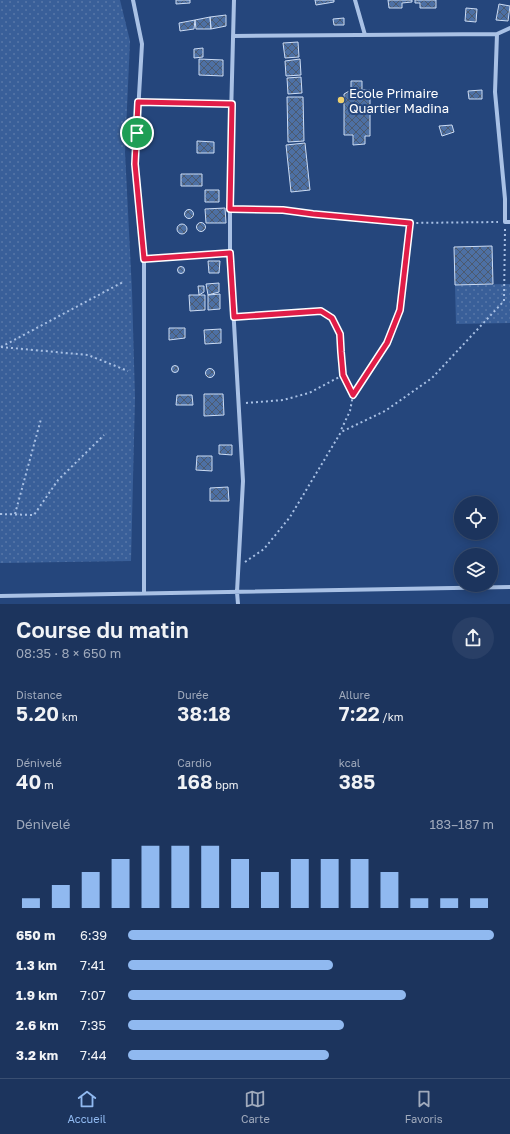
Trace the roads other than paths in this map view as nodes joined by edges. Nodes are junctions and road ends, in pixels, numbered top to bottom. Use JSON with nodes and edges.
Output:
{"nodes":[{"id":1,"x":132,"y":0,"type":"edge"},
{"id":2,"x":234,"y":0,"type":"edge"},
{"id":3,"x":355,"y":0,"type":"edge"},
{"id":4,"x":510,"y":28,"type":"edge"},
{"id":5,"x":497,"y":34,"type":"junction"},
{"id":6,"x":365,"y":35,"type":"junction"},
{"id":7,"x":233,"y":36,"type":"junction"},
{"id":8,"x":138,"y":102,"type":"junction"},
{"id":9,"x":232,"y":104,"type":"junction"},
{"id":10,"x":508,"y":222,"type":"edge"},
{"id":11,"x":230,"y":253,"type":"junction"},
{"id":12,"x":144,"y":259,"type":"junction"},
{"id":13,"x":510,"y":587,"type":"edge"},
{"id":14,"x":237,"y":592,"type":"junction"},
{"id":15,"x":144,"y":594,"type":"junction"},
{"id":16,"x":0,"y":596,"type":"edge"},
{"id":17,"x":238,"y":604,"type":"edge"}],
"edges":[{"from":1,"to":8,"type":"street"},
{"from":2,"to":7,"type":"street"},
{"from":3,"to":6,"type":"street"},
{"from":4,"to":5,"type":"street"},
{"from":5,"to":6,"type":"street"},
{"from":5,"to":10,"type":"street"},
{"from":6,"to":7,"type":"street"},
{"from":7,"to":9,"type":"street"},
{"from":8,"to":9,"type":"street"},
{"from":8,"to":12,"type":"street"},
{"from":9,"to":11,"type":"street"},
{"from":11,"to":12,"type":"street"},
{"from":11,"to":14,"type":"street"},
{"from":12,"to":15,"type":"street"},
{"from":13,"to":14,"type":"street"},
{"from":14,"to":15,"type":"street"},
{"from":14,"to":17,"type":"street"},
{"from":15,"to":16,"type":"street"}]}
